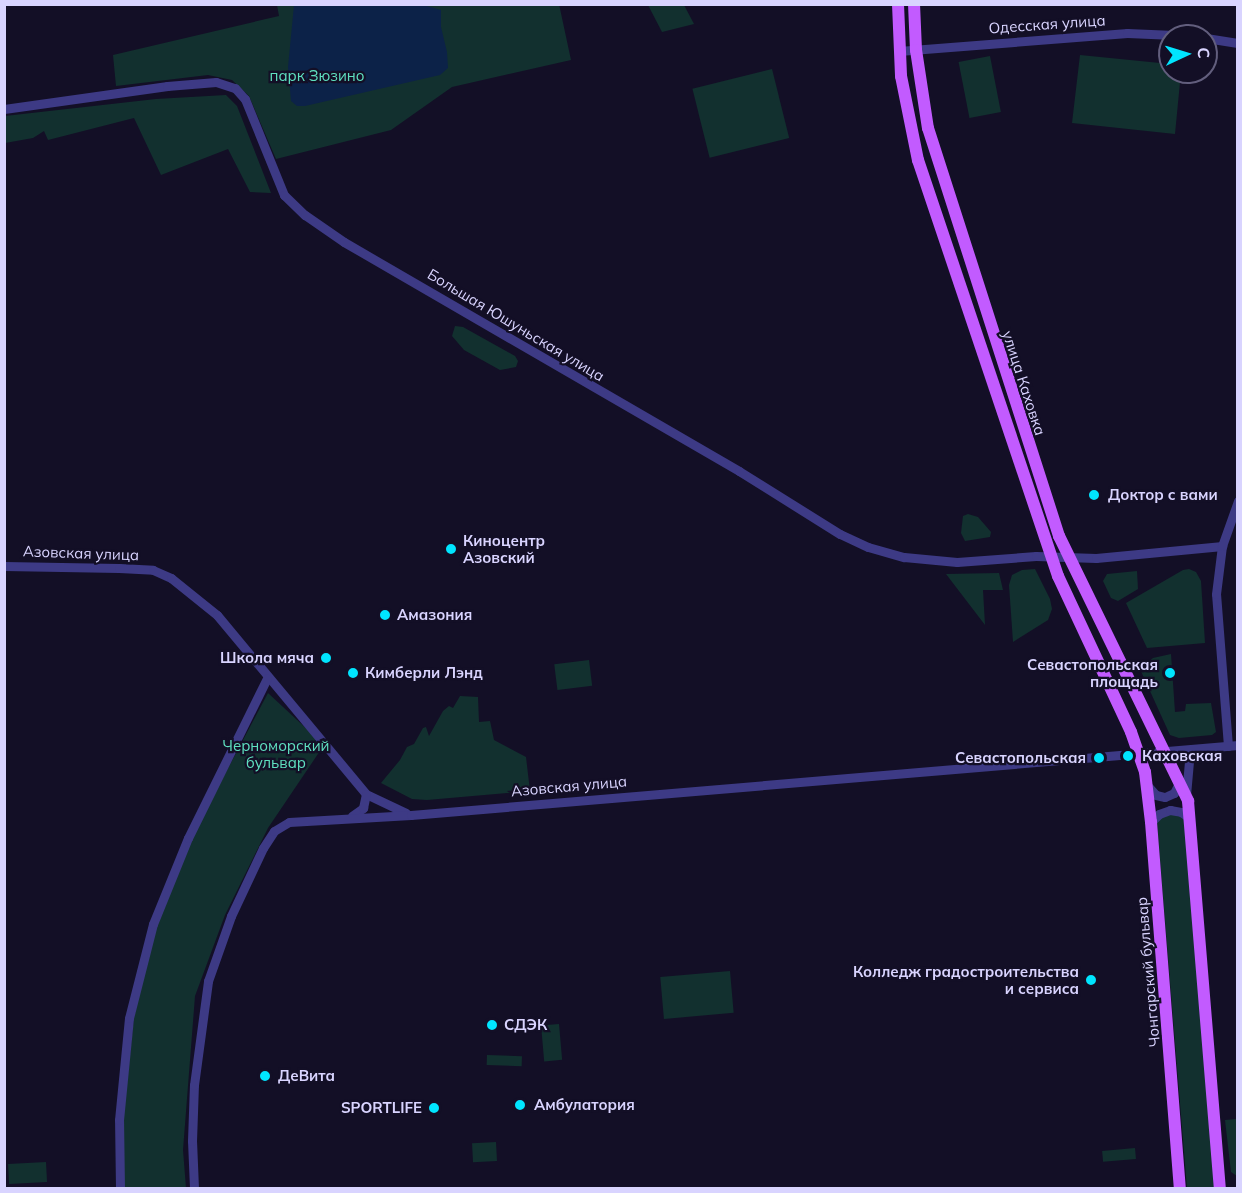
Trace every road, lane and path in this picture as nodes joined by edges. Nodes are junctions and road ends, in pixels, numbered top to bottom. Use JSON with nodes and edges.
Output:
{"nodes":[{"id":1,"x":898,"y":4,"type":"edge"},
{"id":2,"x":914,"y":4,"type":"edge"},
{"id":3,"x":1158,"y":34,"type":"edge"},
{"id":4,"x":1218,"y":40,"type":"edge"},
{"id":5,"x":1238,"y":44,"type":"edge"},
{"id":6,"x":916,"y":50,"type":"junction"},
{"id":7,"x":899,"y":51,"type":"junction"},
{"id":8,"x":4,"y":109,"type":"edge"},
{"id":9,"x":1238,"y":501,"type":"edge"},
{"id":10,"x":1222,"y":546,"type":"junction"},
{"id":11,"x":1052,"y":557,"type":"junction"},
{"id":12,"x":1069,"y":558,"type":"junction"},
{"id":13,"x":4,"y":566,"type":"edge"},
{"id":14,"x":267,"y":678,"type":"junction"},
{"id":15,"x":1233,"y":745,"type":"edge"},
{"id":16,"x":1190,"y":750,"type":"junction"},
{"id":17,"x":1163,"y":752,"type":"junction"},
{"id":18,"x":1140,"y":754,"type":"junction"},
{"id":19,"x":1180,"y":781,"type":"junction"},
{"id":20,"x":1147,"y":785,"type":"junction"},
{"id":21,"x":366,"y":794,"type":"junction"},
{"id":22,"x":1186,"y":795,"type":"junction"},
{"id":23,"x":411,"y":815,"type":"junction"},
{"id":24,"x":350,"y":817,"type":"junction"},
{"id":25,"x":1190,"y":818,"type":"junction"},
{"id":26,"x":1151,"y":822,"type":"junction"},
{"id":27,"x":120,"y":1188,"type":"edge"},
{"id":28,"x":194,"y":1188,"type":"edge"},
{"id":29,"x":1180,"y":1188,"type":"edge"},
{"id":30,"x":1220,"y":1188,"type":"edge"}],
"edges":[{"from":1,"to":7,"type":"main road","name":"улица Каховка"},
{"from":2,"to":6,"type":"main road","name":"улица Каховка"},
{"from":3,"to":6,"type":"street","name":"Одесская улица"},
{"from":4,"to":5,"type":"street"},
{"from":6,"to":7,"type":"street","name":"Одесская улица"},
{"from":6,"to":12,"type":"main road","name":"улица Каховка"},
{"from":7,"to":11,"type":"main road","name":"улица Каховка"},
{"from":8,"to":11,"type":"street","name":"Большая Юшуньская улица"},
{"from":9,"to":10,"type":"street"},
{"from":10,"to":12,"type":"street"},
{"from":10,"to":15,"type":"street"},
{"from":11,"to":12,"type":"street","name":"Большая Юшуньская улица"},
{"from":11,"to":18,"type":"main road","name":"улица Каховка"},
{"from":12,"to":17,"type":"main road","name":"улица Каховка"},
{"from":13,"to":14,"type":"street","name":"Азовская улица"},
{"from":14,"to":21,"type":"street","name":"Азовская улица"},
{"from":14,"to":27,"type":"street"},
{"from":15,"to":16,"type":"street","name":"Азовская улица"},
{"from":16,"to":17,"type":"street","name":"Азовская улица"},
{"from":16,"to":22,"type":"street"},
{"from":17,"to":18,"type":"street","name":"Азовская улица"},
{"from":17,"to":19,"type":"main road"},
{"from":18,"to":20,"type":"main road","name":"Чонгарский бульвар"},
{"from":18,"to":23,"type":"street","name":"Азовская улица"},
{"from":19,"to":20,"type":"street"},
{"from":19,"to":22,"type":"main road"},
{"from":20,"to":26,"type":"main road","name":"Чонгарский бульвар"},
{"from":21,"to":23,"type":"street","name":"Азовская улица"},
{"from":21,"to":24,"type":"street"},
{"from":22,"to":25,"type":"main road"},
{"from":23,"to":24,"type":"street"},
{"from":24,"to":28,"type":"street"},
{"from":25,"to":26,"type":"street"},
{"from":25,"to":30,"type":"main road"},
{"from":26,"to":29,"type":"main road","name":"Чонгарский бульвар"}]}
